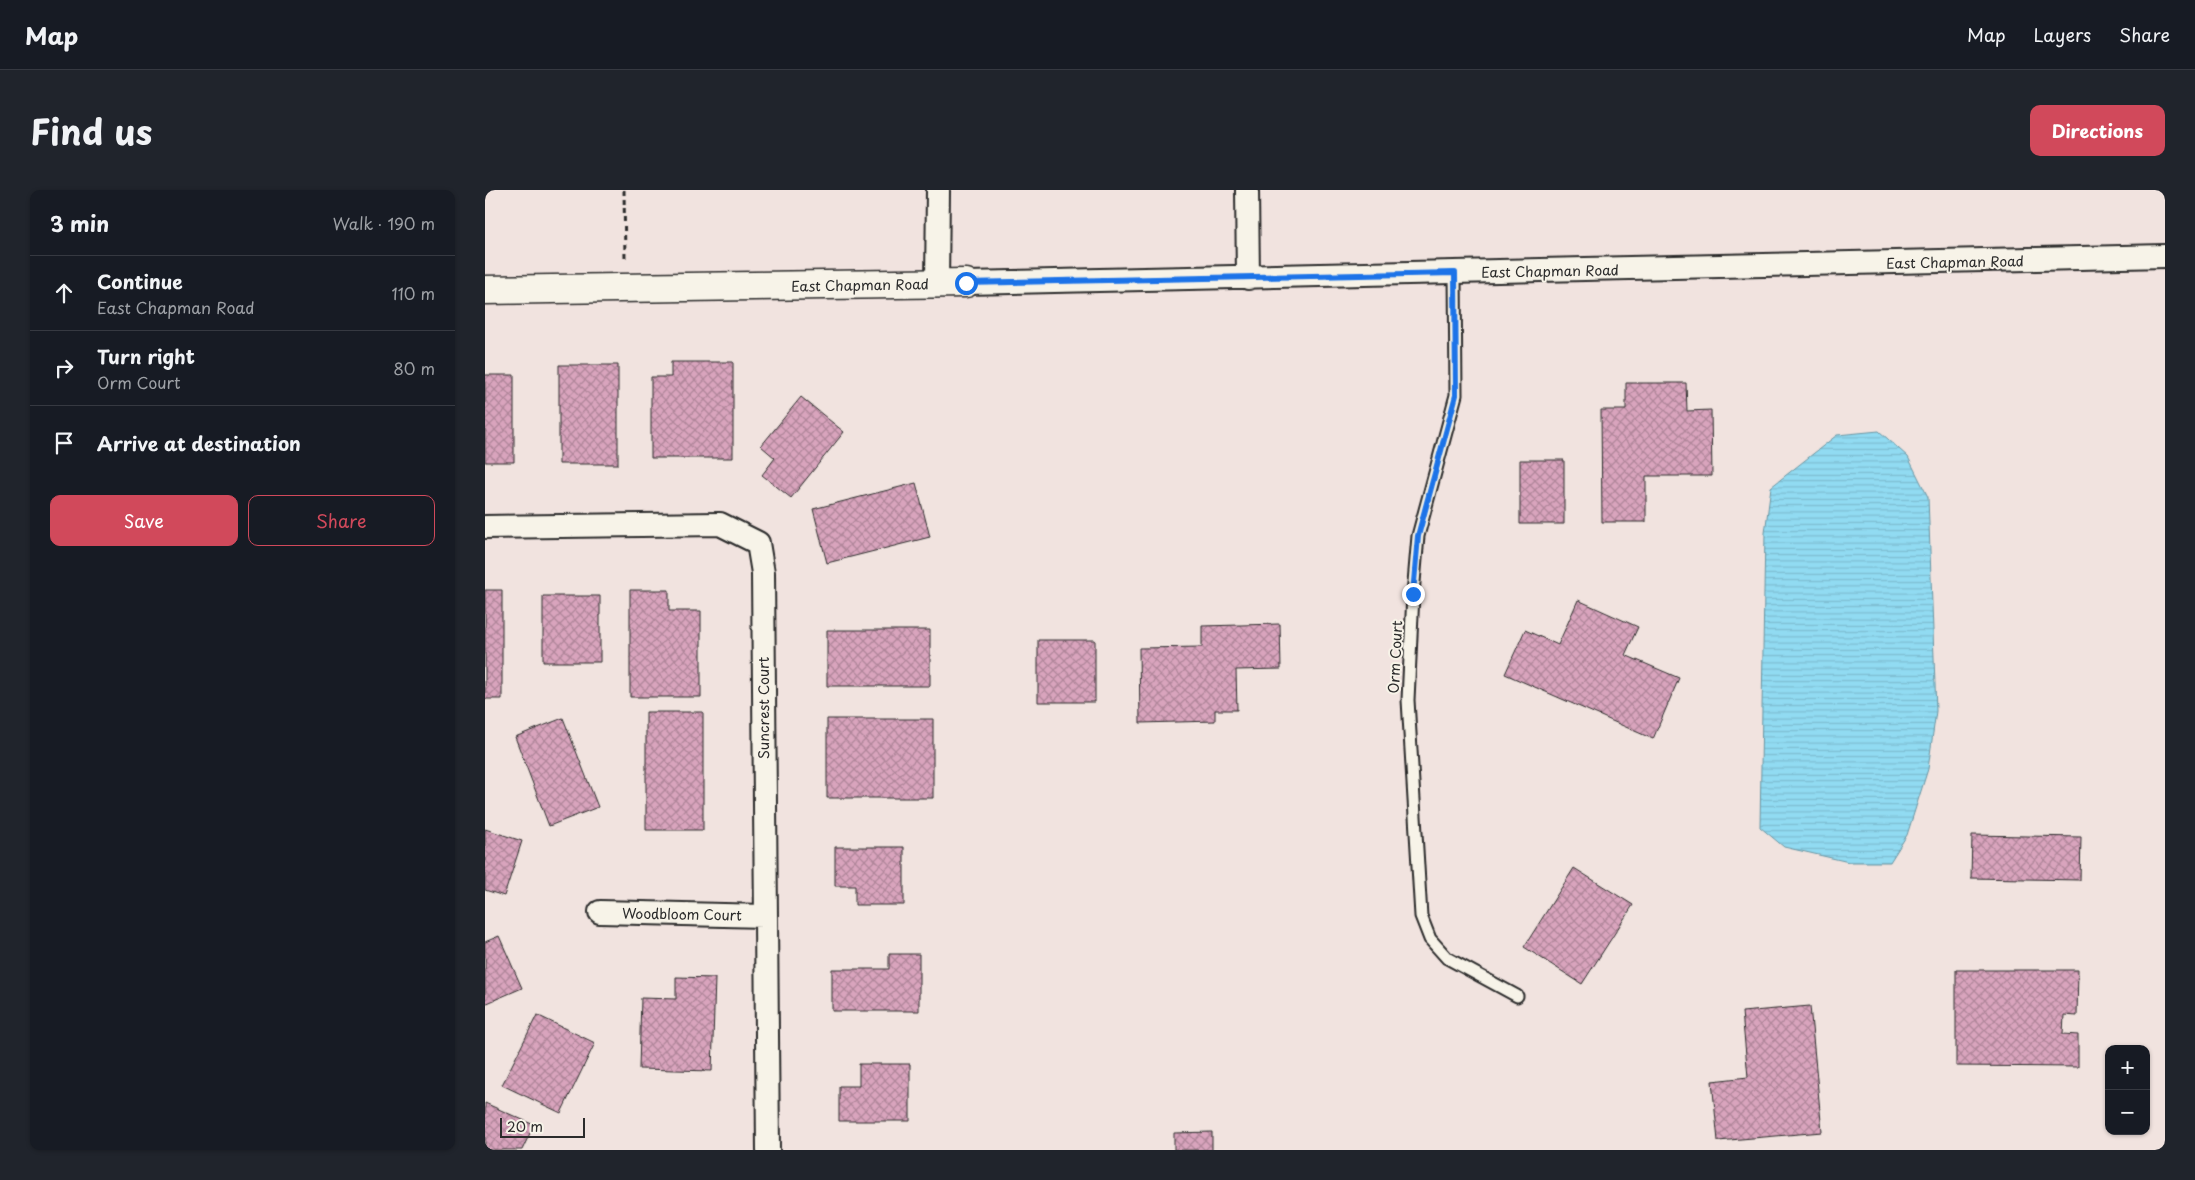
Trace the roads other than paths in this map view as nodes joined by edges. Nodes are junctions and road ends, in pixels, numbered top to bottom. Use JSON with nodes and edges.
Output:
{"nodes":[{"id":1,"x":938,"y":190,"type":"edge"},
{"id":2,"x":1247,"y":190,"type":"edge"},
{"id":3,"x":2163,"y":260,"type":"edge"},
{"id":4,"x":1455,"y":273,"type":"junction"},
{"id":5,"x":1248,"y":278,"type":"junction"},
{"id":6,"x":966,"y":283,"type":"joint"},
{"id":7,"x":937,"y":284,"type":"junction"},
{"id":8,"x":485,"y":290,"type":"edge"},
{"id":9,"x":485,"y":527,"type":"edge"},
{"id":10,"x":600,"y":912,"type":"dead end"},
{"id":11,"x":765,"y":916,"type":"junction"},
{"id":12,"x":1517,"y":996,"type":"dead end"},
{"id":13,"x":768,"y":1150,"type":"edge"}],
"edges":[{"from":1,"to":7,"type":"street"},
{"from":2,"to":5,"type":"street"},
{"from":3,"to":4,"type":"street","name":"East Chapman Road"},
{"from":4,"to":5,"type":"street","name":"East Chapman Road"},
{"from":4,"to":12,"type":"lane","name":"Orm Court"},
{"from":5,"to":6,"type":"street","name":"East Chapman Road"},
{"from":6,"to":7,"type":"street","name":"East Chapman Road"},
{"from":7,"to":8,"type":"street","name":"East Chapman Road"},
{"from":9,"to":11,"type":"street","name":"Suncrest Court"},
{"from":10,"to":11,"type":"street","name":"Woodbloom Court"},
{"from":11,"to":13,"type":"street","name":"Suncrest Court"}]}
